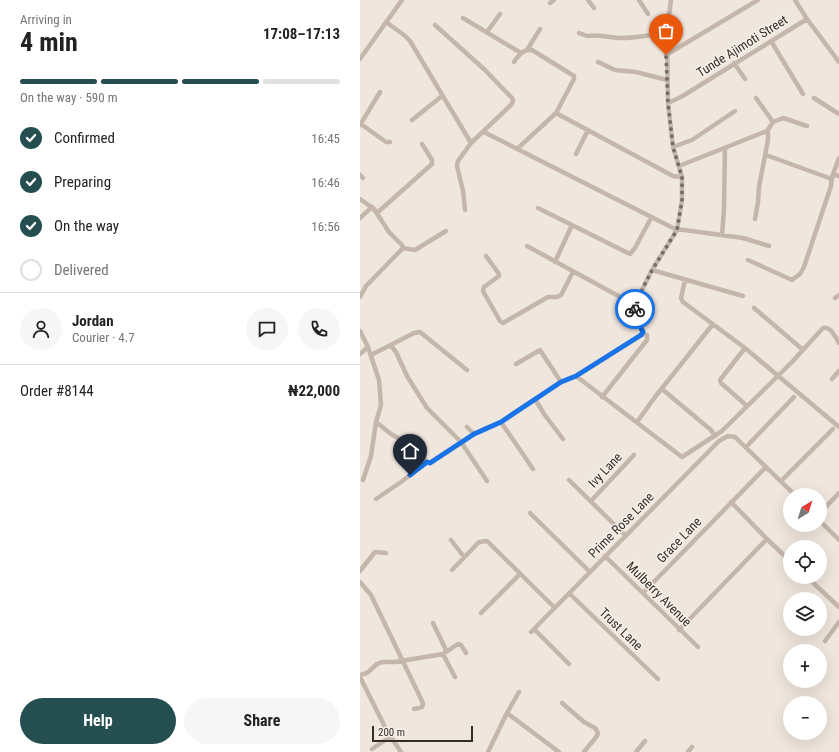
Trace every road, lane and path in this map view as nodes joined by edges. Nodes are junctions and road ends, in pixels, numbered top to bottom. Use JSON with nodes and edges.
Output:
{"nodes":[{"id":1,"x":402,"y":0,"type":"edge"},
{"id":2,"x":588,"y":0,"type":"edge"},
{"id":3,"x":639,"y":0,"type":"edge"},
{"id":4,"x":672,"y":0,"type":"edge"},
{"id":5,"x":758,"y":0,"type":"edge"},
{"id":6,"x":795,"y":0,"type":"edge"},
{"id":7,"x":594,"y":8,"type":"dead end"},
{"id":8,"x":500,"y":14,"type":"dead end"},
{"id":9,"x":648,"y":14,"type":"dead end"},
{"id":10,"x":464,"y":18,"type":"dead end"},
{"id":11,"x":807,"y":19,"type":"junction"},
{"id":12,"x":386,"y":22,"type":"junction"},
{"id":13,"x":435,"y":25,"type":"dead end"},
{"id":14,"x":540,"y":29,"type":"dead end"},
{"id":15,"x":487,"y":32,"type":"junction"},
{"id":16,"x":667,"y":32,"type":"junction"},
{"id":17,"x":579,"y":33,"type":"dead end"},
{"id":18,"x":771,"y":41,"type":"junction"},
{"id":19,"x":527,"y":50,"type":"junction"},
{"id":20,"x":521,"y":53,"type":"junction"},
{"id":21,"x":666,"y":55,"type":"junction"},
{"id":22,"x":360,"y":59,"type":"edge"},
{"id":23,"x":514,"y":62,"type":"dead end"},
{"id":24,"x":598,"y":62,"type":"dead end"},
{"id":25,"x":839,"y":62,"type":"edge"},
{"id":26,"x":734,"y":63,"type":"junction"},
{"id":27,"x":745,"y":79,"type":"dead end"},
{"id":28,"x":667,"y":80,"type":"junction"},
{"id":29,"x":380,"y":92,"type":"dead end"},
{"id":30,"x":803,"y":94,"type":"dead end"},
{"id":31,"x":442,"y":96,"type":"junction"},
{"id":32,"x":756,"y":98,"type":"dead end"},
{"id":33,"x":814,"y":98,"type":"dead end"},
{"id":34,"x":668,"y":103,"type":"junction"},
{"id":35,"x":735,"y":111,"type":"dead end"},
{"id":36,"x":556,"y":113,"type":"junction"},
{"id":37,"x":839,"y":114,"type":"edge"},
{"id":38,"x":412,"y":120,"type":"dead end"},
{"id":39,"x":773,"y":122,"type":"junction"},
{"id":40,"x":360,"y":124,"type":"edge"},
{"id":41,"x":807,"y":126,"type":"dead end"},
{"id":42,"x":588,"y":130,"type":"junction"},
{"id":43,"x":767,"y":131,"type":"junction"},
{"id":44,"x":484,"y":132,"type":"junction"},
{"id":45,"x":390,"y":142,"type":"dead end"},
{"id":46,"x":422,"y":144,"type":"dead end"},
{"id":47,"x":471,"y":144,"type":"junction"},
{"id":48,"x":673,"y":147,"type":"junction"},
{"id":49,"x":725,"y":148,"type":"junction"},
{"id":50,"x":517,"y":149,"type":"junction"},
{"id":51,"x":576,"y":154,"type":"dead end"},
{"id":52,"x":766,"y":155,"type":"junction"},
{"id":53,"x":839,"y":158,"type":"edge"},
{"id":54,"x":679,"y":166,"type":"junction"},
{"id":55,"x":839,"y":176,"type":"edge"},
{"id":56,"x":682,"y":177,"type":"junction"},
{"id":57,"x":832,"y":178,"type":"junction"},
{"id":58,"x":360,"y":199,"type":"edge"},
{"id":59,"x":372,"y":207,"type":"junction"},
{"id":60,"x":538,"y":208,"type":"dead end"},
{"id":61,"x":465,"y":210,"type":"dead end"},
{"id":62,"x":377,"y":213,"type":"junction"},
{"id":63,"x":360,"y":218,"type":"edge"},
{"id":64,"x":651,"y":218,"type":"junction"},
{"id":65,"x":755,"y":219,"type":"dead end"},
{"id":66,"x":572,"y":225,"type":"junction"},
{"id":67,"x":677,"y":229,"type":"junction"},
{"id":68,"x":446,"y":231,"type":"dead end"},
{"id":69,"x":722,"y":235,"type":"junction"},
{"id":70,"x":527,"y":246,"type":"dead end"},
{"id":71,"x":769,"y":246,"type":"dead end"},
{"id":72,"x":403,"y":248,"type":"junction"},
{"id":73,"x":486,"y":256,"type":"dead end"},
{"id":74,"x":748,"y":260,"type":"dead end"},
{"id":75,"x":555,"y":262,"type":"junction"},
{"id":76,"x":652,"y":270,"type":"junction"},
{"id":77,"x":573,"y":272,"type":"junction"},
{"id":78,"x":685,"y":280,"type":"junction"},
{"id":79,"x":743,"y":296,"type":"dead end"},
{"id":80,"x":360,"y":297,"type":"edge"},
{"id":81,"x":633,"y":304,"type":"junction"},
{"id":82,"x":754,"y":308,"type":"dead end"},
{"id":83,"x":713,"y":324,"type":"junction"},
{"id":84,"x":360,"y":331,"type":"edge"},
{"id":85,"x":643,"y":334,"type":"junction"},
{"id":86,"x":839,"y":343,"type":"edge"},
{"id":87,"x":389,"y":346,"type":"junction"},
{"id":88,"x":368,"y":347,"type":"junction"},
{"id":89,"x":745,"y":348,"type":"junction"},
{"id":90,"x":802,"y":349,"type":"junction"},
{"id":91,"x":360,"y":354,"type":"edge"},
{"id":92,"x":371,"y":355,"type":"junction"},
{"id":93,"x":516,"y":364,"type":"dead end"},
{"id":94,"x":467,"y":370,"type":"dead end"},
{"id":95,"x":839,"y":371,"type":"edge"},
{"id":96,"x":778,"y":375,"type":"junction"},
{"id":97,"x":576,"y":376,"type":"junction"},
{"id":98,"x":832,"y":379,"type":"dead end"},
{"id":99,"x":561,"y":382,"type":"junction"},
{"id":100,"x":662,"y":389,"type":"junction"},
{"id":101,"x":602,"y":397,"type":"junction"},
{"id":102,"x":794,"y":397,"type":"dead end"},
{"id":103,"x":535,"y":399,"type":"junction"},
{"id":104,"x":747,"y":406,"type":"junction"},
{"id":105,"x":376,"y":422,"type":"junction"},
{"id":106,"x":501,"y":422,"type":"junction"},
{"id":107,"x":637,"y":422,"type":"junction"},
{"id":108,"x":467,"y":427,"type":"dead end"},
{"id":109,"x":839,"y":427,"type":"edge"},
{"id":110,"x":833,"y":429,"type":"dead end"},
{"id":111,"x":474,"y":434,"type":"junction"},
{"id":112,"x":715,"y":436,"type":"junction"},
{"id":113,"x":563,"y":439,"type":"dead end"},
{"id":114,"x":461,"y":442,"type":"junction"},
{"id":115,"x":746,"y":447,"type":"junction"},
{"id":116,"x":634,"y":455,"type":"dead end"},
{"id":117,"x":427,"y":462,"type":"junction"},
{"id":118,"x":766,"y":467,"type":"junction"},
{"id":119,"x":533,"y":469,"type":"dead end"},
{"id":120,"x":363,"y":480,"type":"dead end"},
{"id":121,"x":569,"y":480,"type":"dead end"},
{"id":122,"x":487,"y":481,"type":"dead end"},
{"id":123,"x":781,"y":481,"type":"junction"},
{"id":124,"x":788,"y":488,"type":"edge"},
{"id":125,"x":839,"y":494,"type":"edge"},
{"id":126,"x":376,"y":499,"type":"dead end"},
{"id":127,"x":591,"y":501,"type":"junction"},
{"id":128,"x":731,"y":502,"type":"junction"},
{"id":129,"x":827,"y":506,"type":"edge"},
{"id":130,"x":530,"y":513,"type":"dead end"},
{"id":131,"x":827,"y":528,"type":"edge"},
{"id":132,"x":626,"y":536,"type":"junction"},
{"id":133,"x":767,"y":539,"type":"junction"},
{"id":134,"x":451,"y":540,"type":"dead end"},
{"id":135,"x":839,"y":540,"type":"edge"},
{"id":136,"x":386,"y":553,"type":"dead end"},
{"id":137,"x":783,"y":554,"type":"edge"},
{"id":138,"x":606,"y":556,"type":"junction"},
{"id":139,"x":464,"y":557,"type":"junction"},
{"id":140,"x":452,"y":570,"type":"dead end"},
{"id":141,"x":360,"y":572,"type":"edge"},
{"id":142,"x":590,"y":572,"type":"junction"},
{"id":143,"x":520,"y":574,"type":"junction"},
{"id":144,"x":360,"y":582,"type":"edge"},
{"id":145,"x":814,"y":584,"type":"edge"},
{"id":146,"x":643,"y":593,"type":"junction"},
{"id":147,"x":570,"y":594,"type":"junction"},
{"id":148,"x":839,"y":607,"type":"edge"},
{"id":149,"x":555,"y":608,"type":"junction"},
{"id":150,"x":481,"y":613,"type":"dead end"},
{"id":151,"x":839,"y":622,"type":"edge"},
{"id":152,"x":433,"y":623,"type":"dead end"},
{"id":153,"x":679,"y":630,"type":"junction"},
{"id":154,"x":825,"y":641,"type":"dead end"},
{"id":155,"x":698,"y":647,"type":"dead end"},
{"id":156,"x":444,"y":653,"type":"junction"},
{"id":157,"x":466,"y":653,"type":"dead end"},
{"id":158,"x":402,"y":660,"type":"junction"},
{"id":159,"x":569,"y":664,"type":"dead end"},
{"id":160,"x":360,"y":676,"type":"edge"},
{"id":161,"x":455,"y":678,"type":"dead end"},
{"id":162,"x":658,"y":679,"type":"dead end"},
{"id":163,"x":519,"y":692,"type":"dead end"},
{"id":164,"x":562,"y":703,"type":"dead end"},
{"id":165,"x":414,"y":709,"type":"dead end"},
{"id":166,"x":507,"y":713,"type":"junction"},
{"id":167,"x":390,"y":737,"type":"junction"},
{"id":168,"x":645,"y":741,"type":"dead end"},
{"id":169,"x":692,"y":747,"type":"dead end"},
{"id":170,"x":372,"y":749,"type":"dead end"},
{"id":171,"x":401,"y":752,"type":"edge"},
{"id":172,"x":488,"y":752,"type":"edge"},
{"id":173,"x":559,"y":752,"type":"edge"},
{"id":174,"x":584,"y":752,"type":"edge"},
{"id":175,"x":636,"y":752,"type":"edge"},
{"id":176,"x":688,"y":752,"type":"edge"}],
"edges":[{"from":1,"to":12,"type":"street"},
{"from":2,"to":7,"type":"street"},
{"from":3,"to":9,"type":"street"},
{"from":4,"to":16,"type":"street"},
{"from":5,"to":21,"type":"street"},
{"from":6,"to":11,"type":"street"},
{"from":8,"to":15,"type":"street"},
{"from":10,"to":15,"type":"street"},
{"from":11,"to":18,"type":"street","name":"Tunde Ajimoti Street"},
{"from":11,"to":25,"type":"street"},
{"from":12,"to":22,"type":"street"},
{"from":12,"to":31,"type":"street"},
{"from":13,"to":44,"type":"street"},
{"from":14,"to":19,"type":"street"},
{"from":15,"to":20,"type":"street"},
{"from":16,"to":17,"type":"street"},
{"from":16,"to":21,"type":"street"},
{"from":18,"to":26,"type":"street","name":"Tunde Ajimoti Street"},
{"from":18,"to":30,"type":"street"},
{"from":19,"to":20,"type":"street"},
{"from":19,"to":36,"type":"street"},
{"from":20,"to":23,"type":"street"},
{"from":21,"to":28,"type":"street"},
{"from":24,"to":28,"type":"street"},
{"from":26,"to":27,"type":"street"},
{"from":26,"to":34,"type":"street","name":"Tunde Ajimoti Street"},
{"from":28,"to":34,"type":"street"},
{"from":29,"to":40,"type":"street"},
{"from":31,"to":38,"type":"street"},
{"from":31,"to":47,"type":"street"},
{"from":32,"to":39,"type":"street"},
{"from":33,"to":37,"type":"street"},
{"from":34,"to":48,"type":"street"},
{"from":35,"to":48,"type":"street"},
{"from":36,"to":42,"type":"street"},
{"from":36,"to":50,"type":"street"},
{"from":39,"to":41,"type":"street"},
{"from":39,"to":43,"type":"street"},
{"from":40,"to":45,"type":"street"},
{"from":42,"to":51,"type":"street"},
{"from":42,"to":56,"type":"street"},
{"from":43,"to":49,"type":"street"},
{"from":43,"to":52,"type":"street"},
{"from":44,"to":47,"type":"street"},
{"from":44,"to":50,"type":"street"},
{"from":46,"to":62,"type":"street"},
{"from":47,"to":61,"type":"street"},
{"from":48,"to":54,"type":"street"},
{"from":49,"to":54,"type":"street"},
{"from":49,"to":69,"type":"street"},
{"from":50,"to":64,"type":"street"},
{"from":52,"to":57,"type":"street"},
{"from":52,"to":65,"type":"street"},
{"from":53,"to":57,"type":"street"},
{"from":54,"to":56,"type":"street"},
{"from":55,"to":57,"type":"street"},
{"from":56,"to":67,"type":"street"},
{"from":57,"to":74,"type":"street"},
{"from":58,"to":59,"type":"street"},
{"from":59,"to":62,"type":"street"},
{"from":59,"to":63,"type":"street"},
{"from":60,"to":66,"type":"street"},
{"from":62,"to":72,"type":"street"},
{"from":64,"to":66,"type":"street"},
{"from":64,"to":67,"type":"street"},
{"from":66,"to":75,"type":"street"},
{"from":67,"to":69,"type":"street"},
{"from":67,"to":76,"type":"street"},
{"from":68,"to":72,"type":"street"},
{"from":69,"to":71,"type":"street"},
{"from":70,"to":75,"type":"street"},
{"from":72,"to":80,"type":"street"},
{"from":73,"to":77,"type":"street"},
{"from":75,"to":77,"type":"street"},
{"from":76,"to":78,"type":"street"},
{"from":76,"to":81,"type":"street"},
{"from":77,"to":81,"type":"street"},
{"from":78,"to":79,"type":"street"},
{"from":78,"to":83,"type":"street"},
{"from":81,"to":85,"type":"street"},
{"from":82,"to":90,"type":"street"},
{"from":83,"to":89,"type":"street"},
{"from":83,"to":100,"type":"street"},
{"from":84,"to":88,"type":"street"},
{"from":85,"to":97,"type":"street"},
{"from":85,"to":101,"type":"street"},
{"from":86,"to":90,"type":"street"},
{"from":87,"to":92,"type":"street"},
{"from":87,"to":94,"type":"street"},
{"from":87,"to":114,"type":"street"},
{"from":88,"to":91,"type":"street"},
{"from":88,"to":92,"type":"street"},
{"from":89,"to":96,"type":"street"},
{"from":89,"to":104,"type":"street"},
{"from":90,"to":96,"type":"street"},
{"from":92,"to":105,"type":"street"},
{"from":93,"to":99,"type":"street"},
{"from":95,"to":98,"type":"street"},
{"from":96,"to":104,"type":"street"},
{"from":96,"to":109,"type":"street"},
{"from":97,"to":99,"type":"street"},
{"from":97,"to":101,"type":"street"},
{"from":99,"to":103,"type":"street"},
{"from":100,"to":107,"type":"street"},
{"from":100,"to":112,"type":"street"},
{"from":101,"to":107,"type":"street"},
{"from":102,"to":115,"type":"street"},
{"from":103,"to":106,"type":"street"},
{"from":103,"to":113,"type":"street"},
{"from":104,"to":112,"type":"street"},
{"from":105,"to":117,"type":"street"},
{"from":105,"to":120,"type":"street"},
{"from":106,"to":111,"type":"street"},
{"from":106,"to":119,"type":"street"},
{"from":107,"to":112,"type":"street"},
{"from":108,"to":111,"type":"street"},
{"from":110,"to":123,"type":"street"},
{"from":111,"to":114,"type":"street"},
{"from":114,"to":117,"type":"street"},
{"from":114,"to":122,"type":"street"},
{"from":115,"to":118,"type":"street"},
{"from":115,"to":132,"type":"street","name":"Prime Rose Lane"},
{"from":116,"to":127,"type":"street","name":"Ivy Lane"},
{"from":117,"to":126,"type":"street"},
{"from":118,"to":123,"type":"street"},
{"from":118,"to":128,"type":"street","name":"Grace Lane"},
{"from":121,"to":127,"type":"street"},
{"from":123,"to":124,"type":"street"},
{"from":125,"to":129,"type":"street"},
{"from":127,"to":132,"type":"street"},
{"from":128,"to":133,"type":"street"},
{"from":128,"to":146,"type":"street","name":"Grace Lane"},
{"from":130,"to":142,"type":"street"},
{"from":131,"to":135,"type":"street"},
{"from":132,"to":138,"type":"street","name":"Prime Rose Lane"},
{"from":133,"to":137,"type":"street"},
{"from":133,"to":153,"type":"street"},
{"from":134,"to":139,"type":"street"},
{"from":136,"to":141,"type":"street"},
{"from":138,"to":142,"type":"street","name":"Prime Rose Lane"},
{"from":138,"to":146,"type":"street","name":"Mulberry Avenue"},
{"from":139,"to":140,"type":"street"},
{"from":139,"to":143,"type":"street"},
{"from":142,"to":147,"type":"street","name":"Prime Rose Lane"},
{"from":143,"to":149,"type":"street"},
{"from":143,"to":150,"type":"street"},
{"from":144,"to":158,"type":"street"},
{"from":145,"to":148,"type":"street"},
{"from":146,"to":153,"type":"street","name":"Mulberry Avenue"},
{"from":147,"to":149,"type":"street","name":"Prime Rose Lane"},
{"from":147,"to":162,"type":"street","name":"Trust Lane"},
{"from":149,"to":159,"type":"street","name":"Prime Rose Lane"},
{"from":151,"to":154,"type":"street"},
{"from":152,"to":156,"type":"street"},
{"from":153,"to":155,"type":"street","name":"Mulberry Avenue"},
{"from":156,"to":157,"type":"street"},
{"from":156,"to":158,"type":"street"},
{"from":156,"to":161,"type":"street"},
{"from":158,"to":160,"type":"street"},
{"from":158,"to":165,"type":"street"},
{"from":160,"to":167,"type":"street"},
{"from":163,"to":166,"type":"street"},
{"from":164,"to":174,"type":"street"},
{"from":166,"to":172,"type":"street"},
{"from":166,"to":173,"type":"street"},
{"from":167,"to":170,"type":"street"},
{"from":167,"to":171,"type":"street"},
{"from":168,"to":175,"type":"street"},
{"from":169,"to":176,"type":"street"}]}
